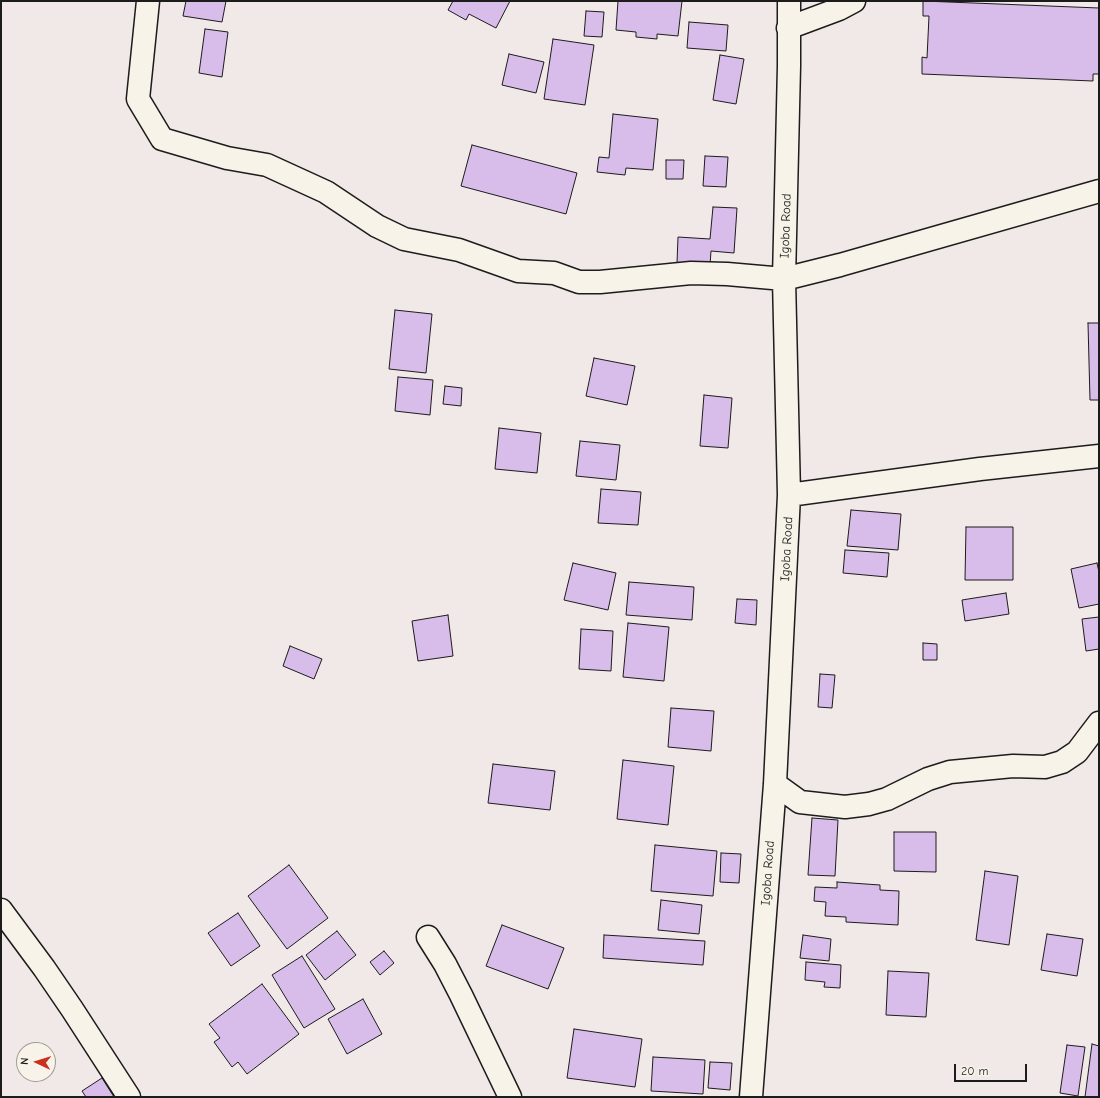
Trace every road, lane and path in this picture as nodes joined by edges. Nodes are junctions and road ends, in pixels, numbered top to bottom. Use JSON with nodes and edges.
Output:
{"nodes":[{"id":1,"x":148,"y":1,"type":"edge"},
{"id":2,"x":788,"y":1,"type":"edge"},
{"id":3,"x":854,"y":1,"type":"edge"},
{"id":4,"x":788,"y":28,"type":"junction"},
{"id":5,"x":1099,"y":191,"type":"edge"},
{"id":6,"x":784,"y":279,"type":"junction"},
{"id":7,"x":1099,"y":456,"type":"edge"},
{"id":8,"x":790,"y":495,"type":"junction"},
{"id":9,"x":1099,"y":723,"type":"edge"},
{"id":10,"x":775,"y":784,"type":"junction"},
{"id":11,"x":1,"y":910,"type":"edge"},
{"id":12,"x":428,"y":937,"type":"dead end"},
{"id":13,"x":129,"y":1097,"type":"edge"},
{"id":14,"x":510,"y":1097,"type":"edge"},
{"id":15,"x":751,"y":1097,"type":"edge"}],
"edges":[{"from":1,"to":6,"type":"street"},
{"from":2,"to":4,"type":"street","name":"Igoba Road"},
{"from":3,"to":4,"type":"street"},
{"from":4,"to":6,"type":"street","name":"Igoba Road"},
{"from":5,"to":6,"type":"street"},
{"from":6,"to":8,"type":"street","name":"Igoba Road"},
{"from":7,"to":8,"type":"street"},
{"from":8,"to":10,"type":"street","name":"Igoba Road"},
{"from":9,"to":10,"type":"street"},
{"from":10,"to":15,"type":"street","name":"Igoba Road"},
{"from":11,"to":13,"type":"street"},
{"from":12,"to":14,"type":"street"}]}
